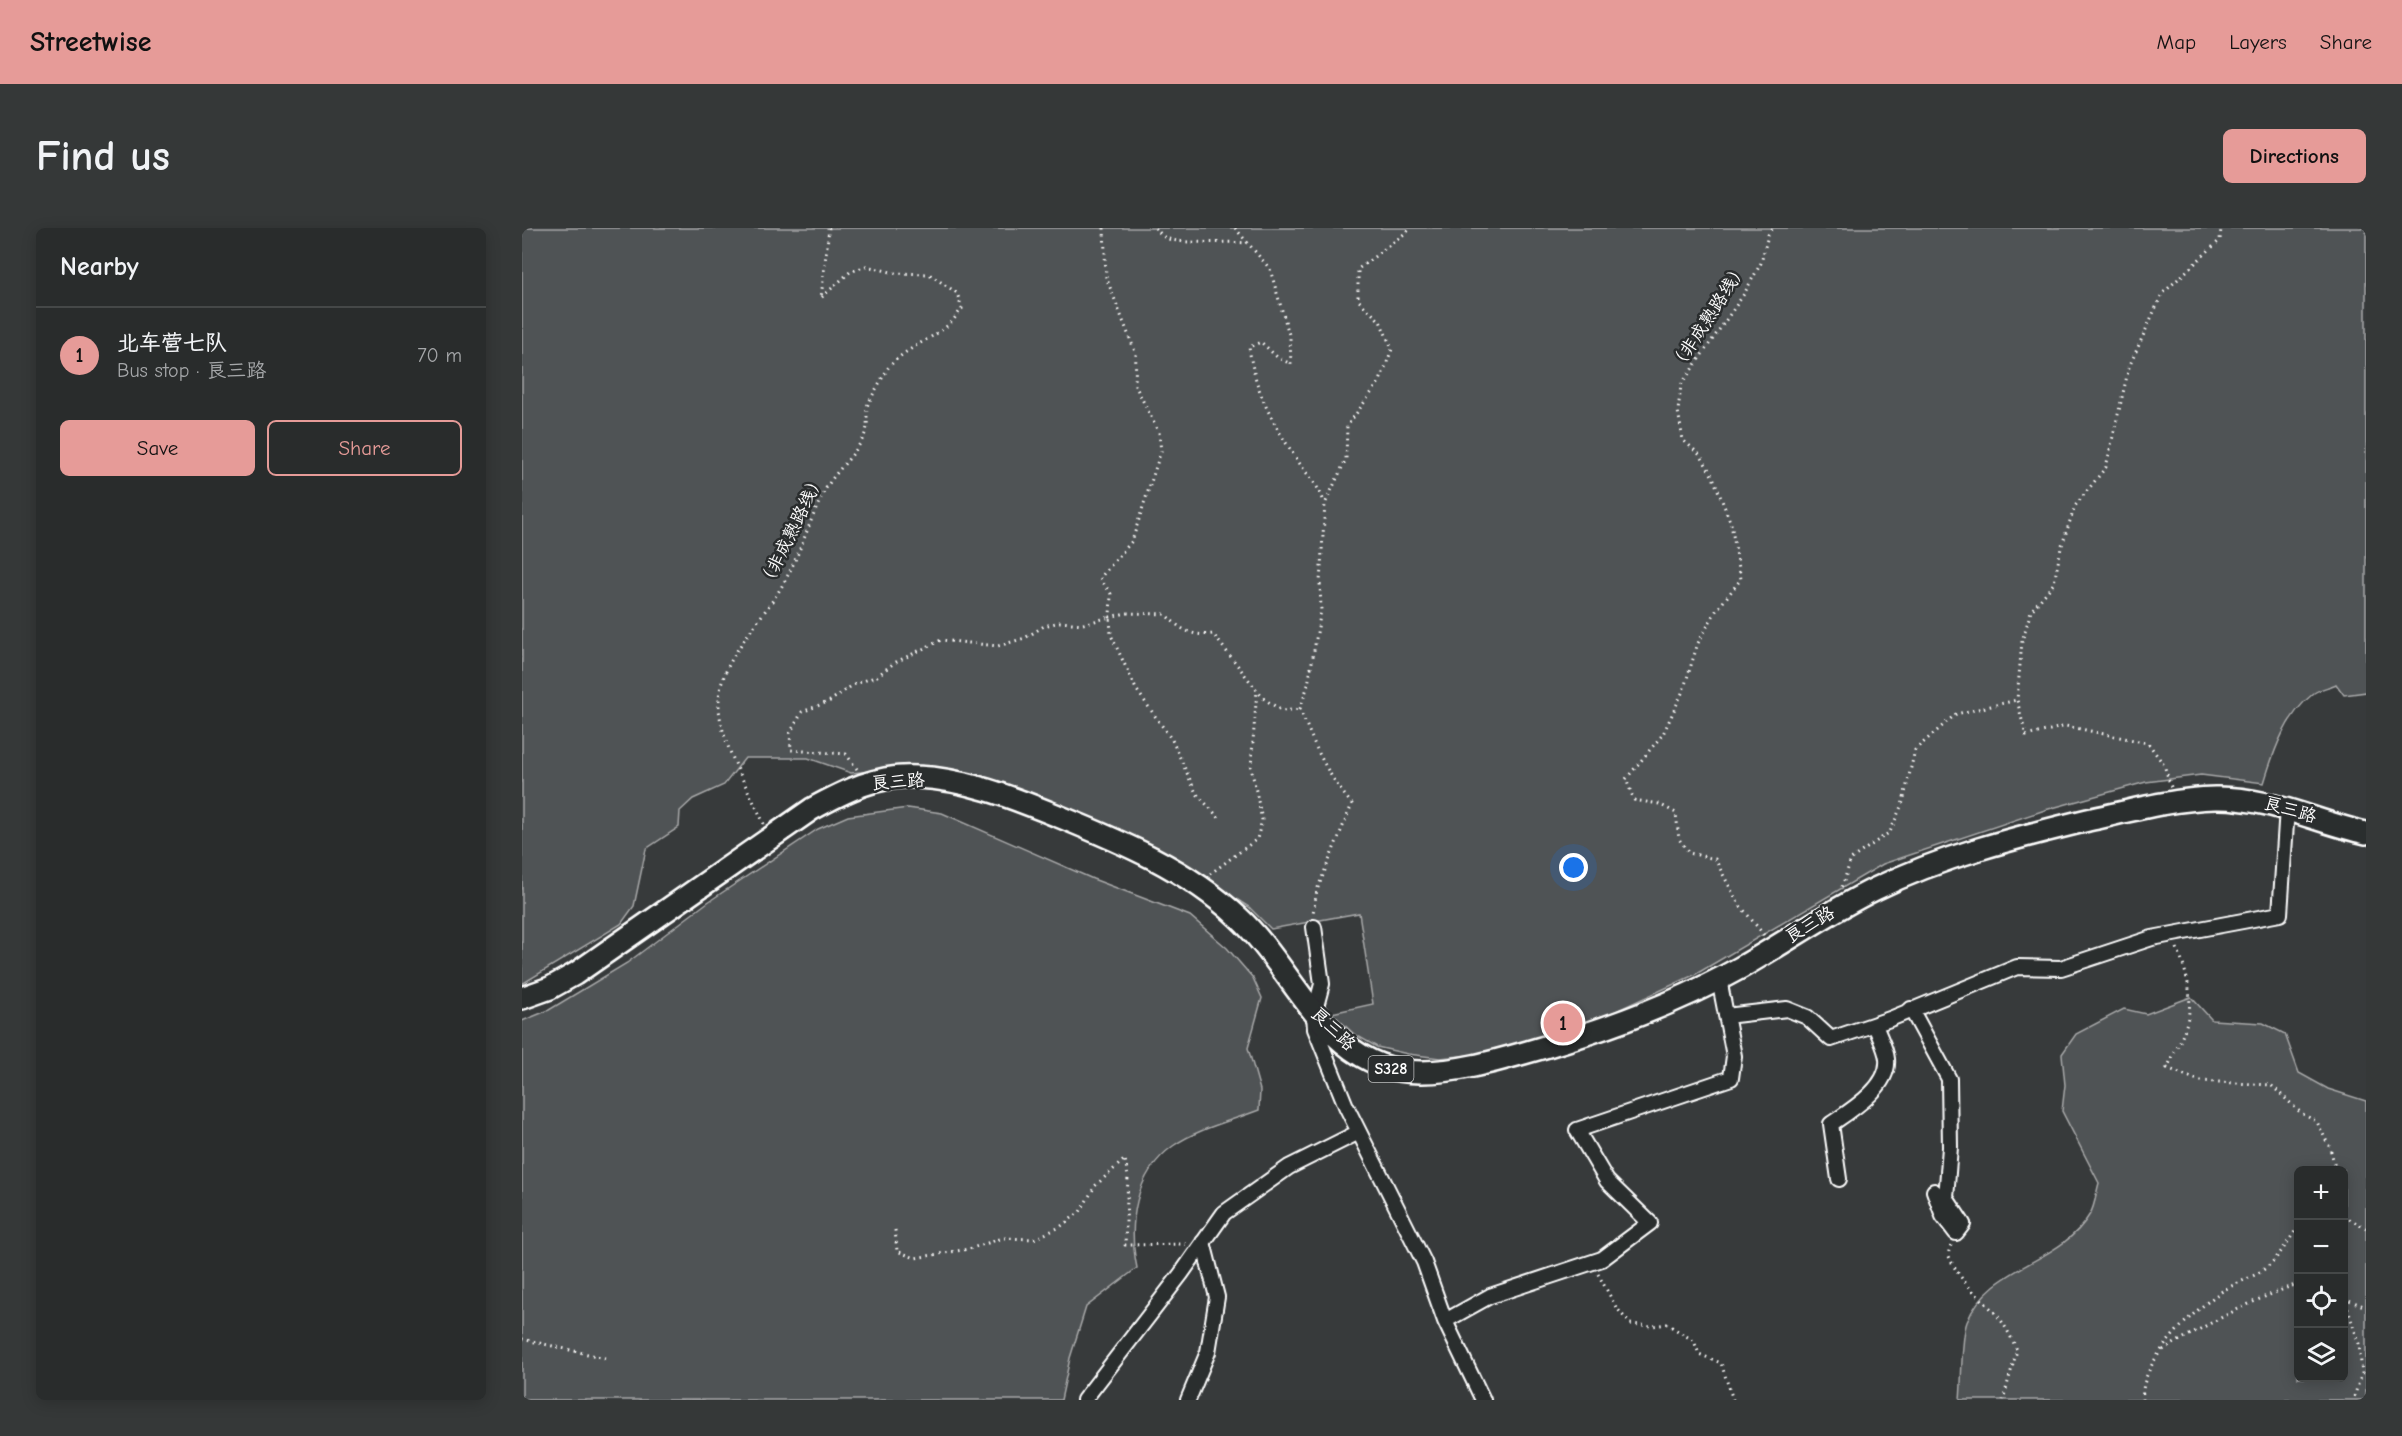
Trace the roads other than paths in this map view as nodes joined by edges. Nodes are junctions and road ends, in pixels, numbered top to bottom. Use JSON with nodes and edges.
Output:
{"nodes":[{"id":1,"x":2287,"y":808,"type":"junction"},
{"id":2,"x":2366,"y":833,"type":"edge"},
{"id":3,"x":1314,"y":927,"type":"road end"},
{"id":4,"x":1719,"y":979,"type":"junction"},
{"id":5,"x":522,"y":998,"type":"edge"},
{"id":6,"x":1911,"y":1009,"type":"junction"},
{"id":7,"x":1314,"y":1014,"type":"junction"},
{"id":8,"x":1726,"y":1016,"type":"junction"},
{"id":9,"x":1875,"y":1024,"type":"junction"},
{"id":10,"x":1359,"y":1132,"type":"junction"},
{"id":11,"x":1839,"y":1179,"type":"dead end"},
{"id":12,"x":1934,"y":1191,"type":"dead end"},
{"id":13,"x":1203,"y":1242,"type":"junction"},
{"id":14,"x":1445,"y":1321,"type":"junction"},
{"id":15,"x":1084,"y":1400,"type":"edge"},
{"id":16,"x":1188,"y":1400,"type":"edge"},
{"id":17,"x":1483,"y":1400,"type":"edge"}],
"edges":[{"from":1,"to":2,"type":"main road","name":"良三路","number":"S328"},
{"from":1,"to":4,"type":"main road","name":"良三路","number":"S328"},
{"from":1,"to":6,"type":"street"},
{"from":3,"to":7,"type":"street"},
{"from":4,"to":7,"type":"main road","name":"良三路","number":"S328"},
{"from":4,"to":8,"type":"street"},
{"from":5,"to":7,"type":"main road","name":"良三路","number":"S328"},
{"from":6,"to":9,"type":"street"},
{"from":6,"to":12,"type":"street"},
{"from":7,"to":10,"type":"street"},
{"from":8,"to":9,"type":"street"},
{"from":8,"to":14,"type":"street"},
{"from":9,"to":11,"type":"street"},
{"from":10,"to":13,"type":"street"},
{"from":10,"to":14,"type":"street"},
{"from":13,"to":15,"type":"street"},
{"from":13,"to":16,"type":"street"},
{"from":14,"to":17,"type":"street"}]}
